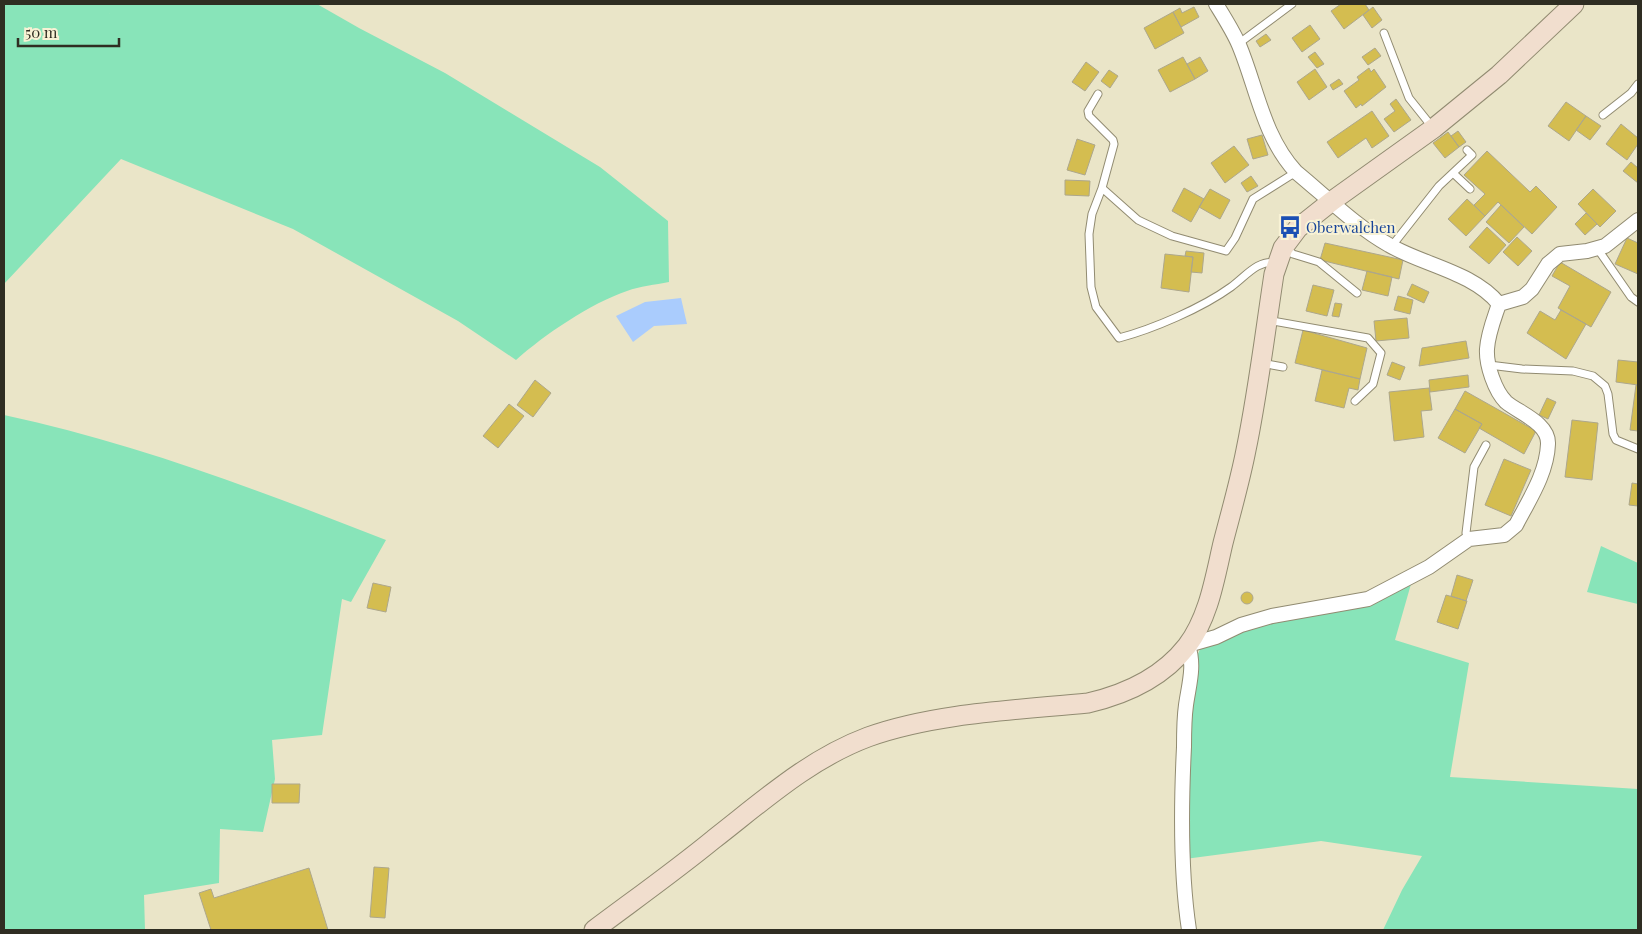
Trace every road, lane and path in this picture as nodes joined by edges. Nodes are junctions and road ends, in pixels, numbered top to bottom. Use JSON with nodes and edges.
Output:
{"nodes":[{"id":1,"x":1216,"y":4,"type":"edge"},
{"id":2,"x":1292,"y":4,"type":"edge"},
{"id":3,"x":1574,"y":4,"type":"edge"},
{"id":4,"x":1384,"y":33,"type":"dead end"},
{"id":5,"x":1238,"y":44,"type":"junction"},
{"id":6,"x":1638,"y":84,"type":"edge"},
{"id":7,"x":1098,"y":94,"type":"dead end"},
{"id":8,"x":1603,"y":114,"type":"dead end"},
{"id":9,"x":1434,"y":128,"type":"junction"},
{"id":10,"x":1467,"y":150,"type":"dead end"},
{"id":11,"x":1296,"y":172,"type":"junction"},
{"id":12,"x":1453,"y":173,"type":"junction"},
{"id":13,"x":1102,"y":188,"type":"junction"},
{"id":14,"x":1470,"y":189,"type":"dead end"},
{"id":15,"x":1332,"y":201,"type":"junction"},
{"id":16,"x":1638,"y":220,"type":"edge"},
{"id":17,"x":1392,"y":247,"type":"junction"},
{"id":18,"x":1597,"y":248,"type":"junction"},
{"id":19,"x":1280,"y":256,"type":"junction"},
{"id":20,"x":1357,"y":293,"type":"dead end"},
{"id":21,"x":1638,"y":302,"type":"edge"},
{"id":22,"x":1499,"y":304,"type":"junction"},
{"id":23,"x":1267,"y":320,"type":"junction"},
{"id":24,"x":1260,"y":363,"type":"junction"},
{"id":25,"x":1489,"y":365,"type":"junction"},
{"id":26,"x":1283,"y":367,"type":"dead end"},
{"id":27,"x":1355,"y":401,"type":"dead end"},
{"id":28,"x":1486,"y":445,"type":"dead end"},
{"id":29,"x":1638,"y":449,"type":"edge"},
{"id":30,"x":1468,"y":539,"type":"junction"},
{"id":31,"x":1188,"y":645,"type":"junction"},
{"id":32,"x":594,"y":930,"type":"edge"},
{"id":33,"x":1189,"y":930,"type":"edge"}],
"edges":[{"from":1,"to":5,"type":"street"},
{"from":2,"to":5,"type":"lane"},
{"from":3,"to":9,"type":"main road"},
{"from":4,"to":9,"type":"lane"},
{"from":5,"to":11,"type":"street"},
{"from":6,"to":8,"type":"lane"},
{"from":7,"to":13,"type":"lane"},
{"from":9,"to":15,"type":"main road"},
{"from":10,"to":12,"type":"lane"},
{"from":11,"to":13,"type":"lane"},
{"from":11,"to":15,"type":"street"},
{"from":12,"to":14,"type":"lane"},
{"from":12,"to":17,"type":"lane"},
{"from":13,"to":19,"type":"lane"},
{"from":15,"to":17,"type":"street"},
{"from":15,"to":19,"type":"main road"},
{"from":16,"to":18,"type":"street"},
{"from":17,"to":22,"type":"street"},
{"from":18,"to":21,"type":"lane"},
{"from":18,"to":22,"type":"street"},
{"from":19,"to":20,"type":"lane"},
{"from":19,"to":23,"type":"main road"},
{"from":22,"to":25,"type":"street"},
{"from":23,"to":24,"type":"main road"},
{"from":23,"to":27,"type":"lane"},
{"from":24,"to":26,"type":"lane"},
{"from":24,"to":31,"type":"main road"},
{"from":25,"to":29,"type":"lane"},
{"from":25,"to":30,"type":"street"},
{"from":28,"to":30,"type":"lane"},
{"from":30,"to":31,"type":"street"},
{"from":31,"to":32,"type":"main road"},
{"from":31,"to":33,"type":"street"}]}
